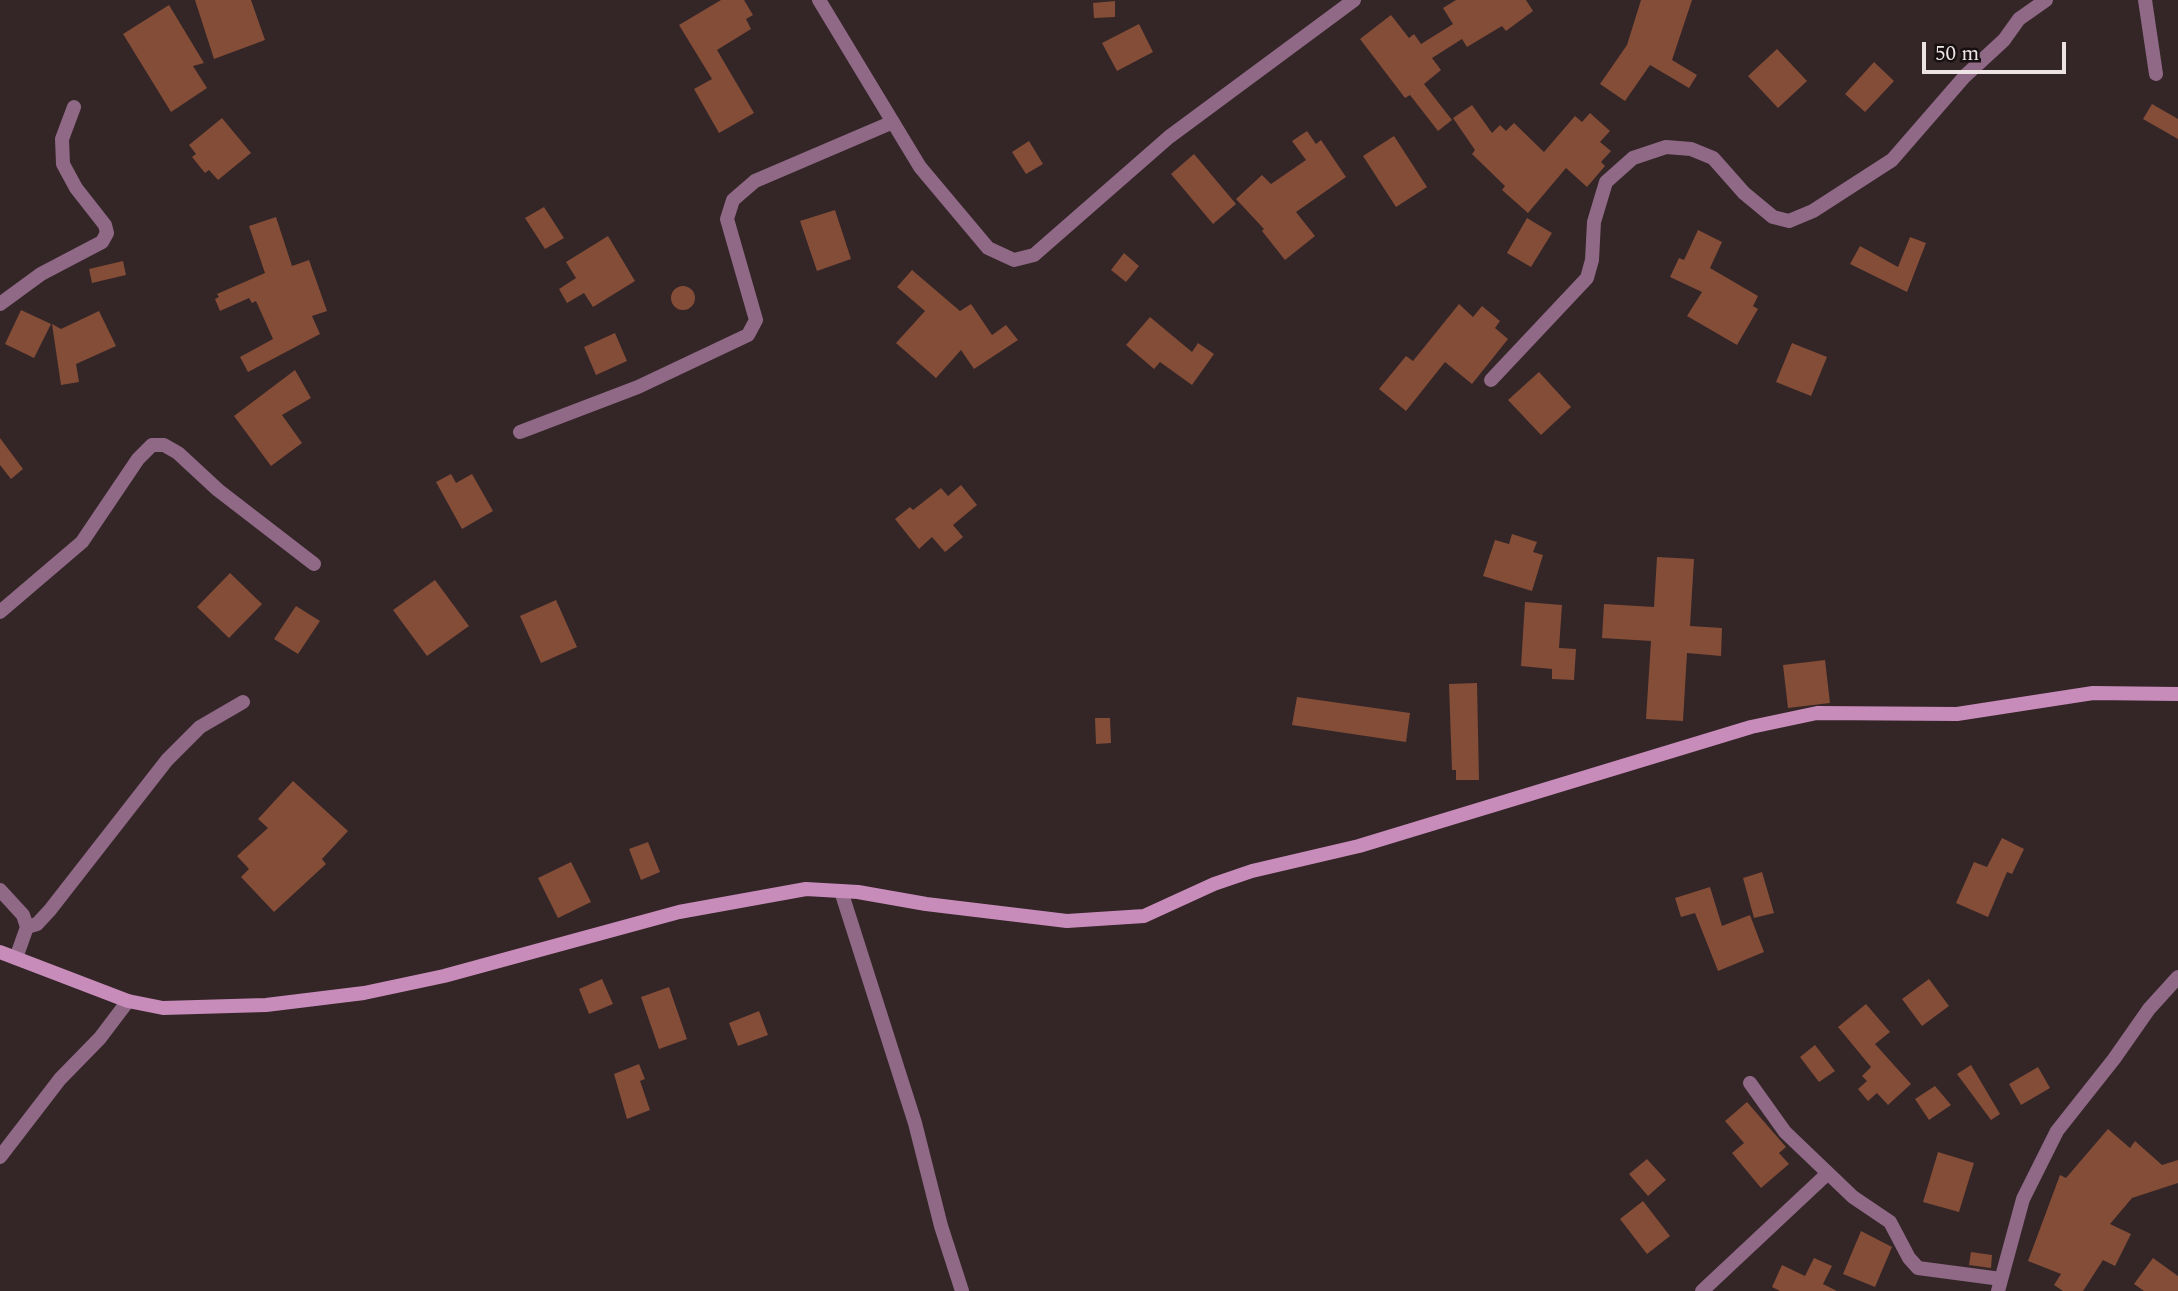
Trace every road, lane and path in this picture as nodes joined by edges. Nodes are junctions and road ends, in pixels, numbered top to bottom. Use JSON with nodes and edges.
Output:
{"nodes":[{"id":1,"x":819,"y":0,"type":"edge"},
{"id":2,"x":1354,"y":0,"type":"edge"},
{"id":3,"x":2046,"y":0,"type":"edge"},
{"id":4,"x":2145,"y":0,"type":"edge"},
{"id":5,"x":2156,"y":75,"type":"dead end"},
{"id":6,"x":74,"y":107,"type":"dead end"},
{"id":7,"x":893,"y":122,"type":"junction"},
{"id":8,"x":0,"y":304,"type":"edge"},
{"id":9,"x":1491,"y":380,"type":"dead end"},
{"id":10,"x":520,"y":432,"type":"dead end"},
{"id":11,"x":314,"y":564,"type":"dead end"},
{"id":12,"x":0,"y":612,"type":"edge"},
{"id":13,"x":2178,"y":694,"type":"edge"},
{"id":14,"x":243,"y":702,"type":"dead end"},
{"id":15,"x":0,"y":890,"type":"edge"},
{"id":16,"x":841,"y":891,"type":"junction"},
{"id":17,"x":27,"y":927,"type":"junction"},
{"id":18,"x":0,"y":952,"type":"edge"},
{"id":19,"x":16,"y":958,"type":"junction"},
{"id":20,"x":2178,"y":977,"type":"edge"},
{"id":21,"x":128,"y":1001,"type":"junction"},
{"id":22,"x":1750,"y":1083,"type":"dead end"},
{"id":23,"x":0,"y":1157,"type":"edge"},
{"id":24,"x":1827,"y":1174,"type":"junction"},
{"id":25,"x":1999,"y":1285,"type":"edge"},
{"id":26,"x":962,"y":1291,"type":"edge"},
{"id":27,"x":1702,"y":1291,"type":"edge"}],
"edges":[{"from":1,"to":7,"type":"street"},
{"from":2,"to":7,"type":"street"},
{"from":3,"to":9,"type":"street"},
{"from":4,"to":5,"type":"street"},
{"from":6,"to":8,"type":"street"},
{"from":7,"to":10,"type":"street"},
{"from":11,"to":12,"type":"street"},
{"from":13,"to":16,"type":"street"},
{"from":14,"to":17,"type":"street"},
{"from":15,"to":17,"type":"street"},
{"from":16,"to":21,"type":"street"},
{"from":16,"to":26,"type":"street"},
{"from":17,"to":19,"type":"street"},
{"from":18,"to":19,"type":"street"},
{"from":19,"to":21,"type":"street"},
{"from":20,"to":25,"type":"street"},
{"from":21,"to":23,"type":"street"},
{"from":22,"to":24,"type":"street"},
{"from":24,"to":25,"type":"street"},
{"from":24,"to":27,"type":"street"}]}
